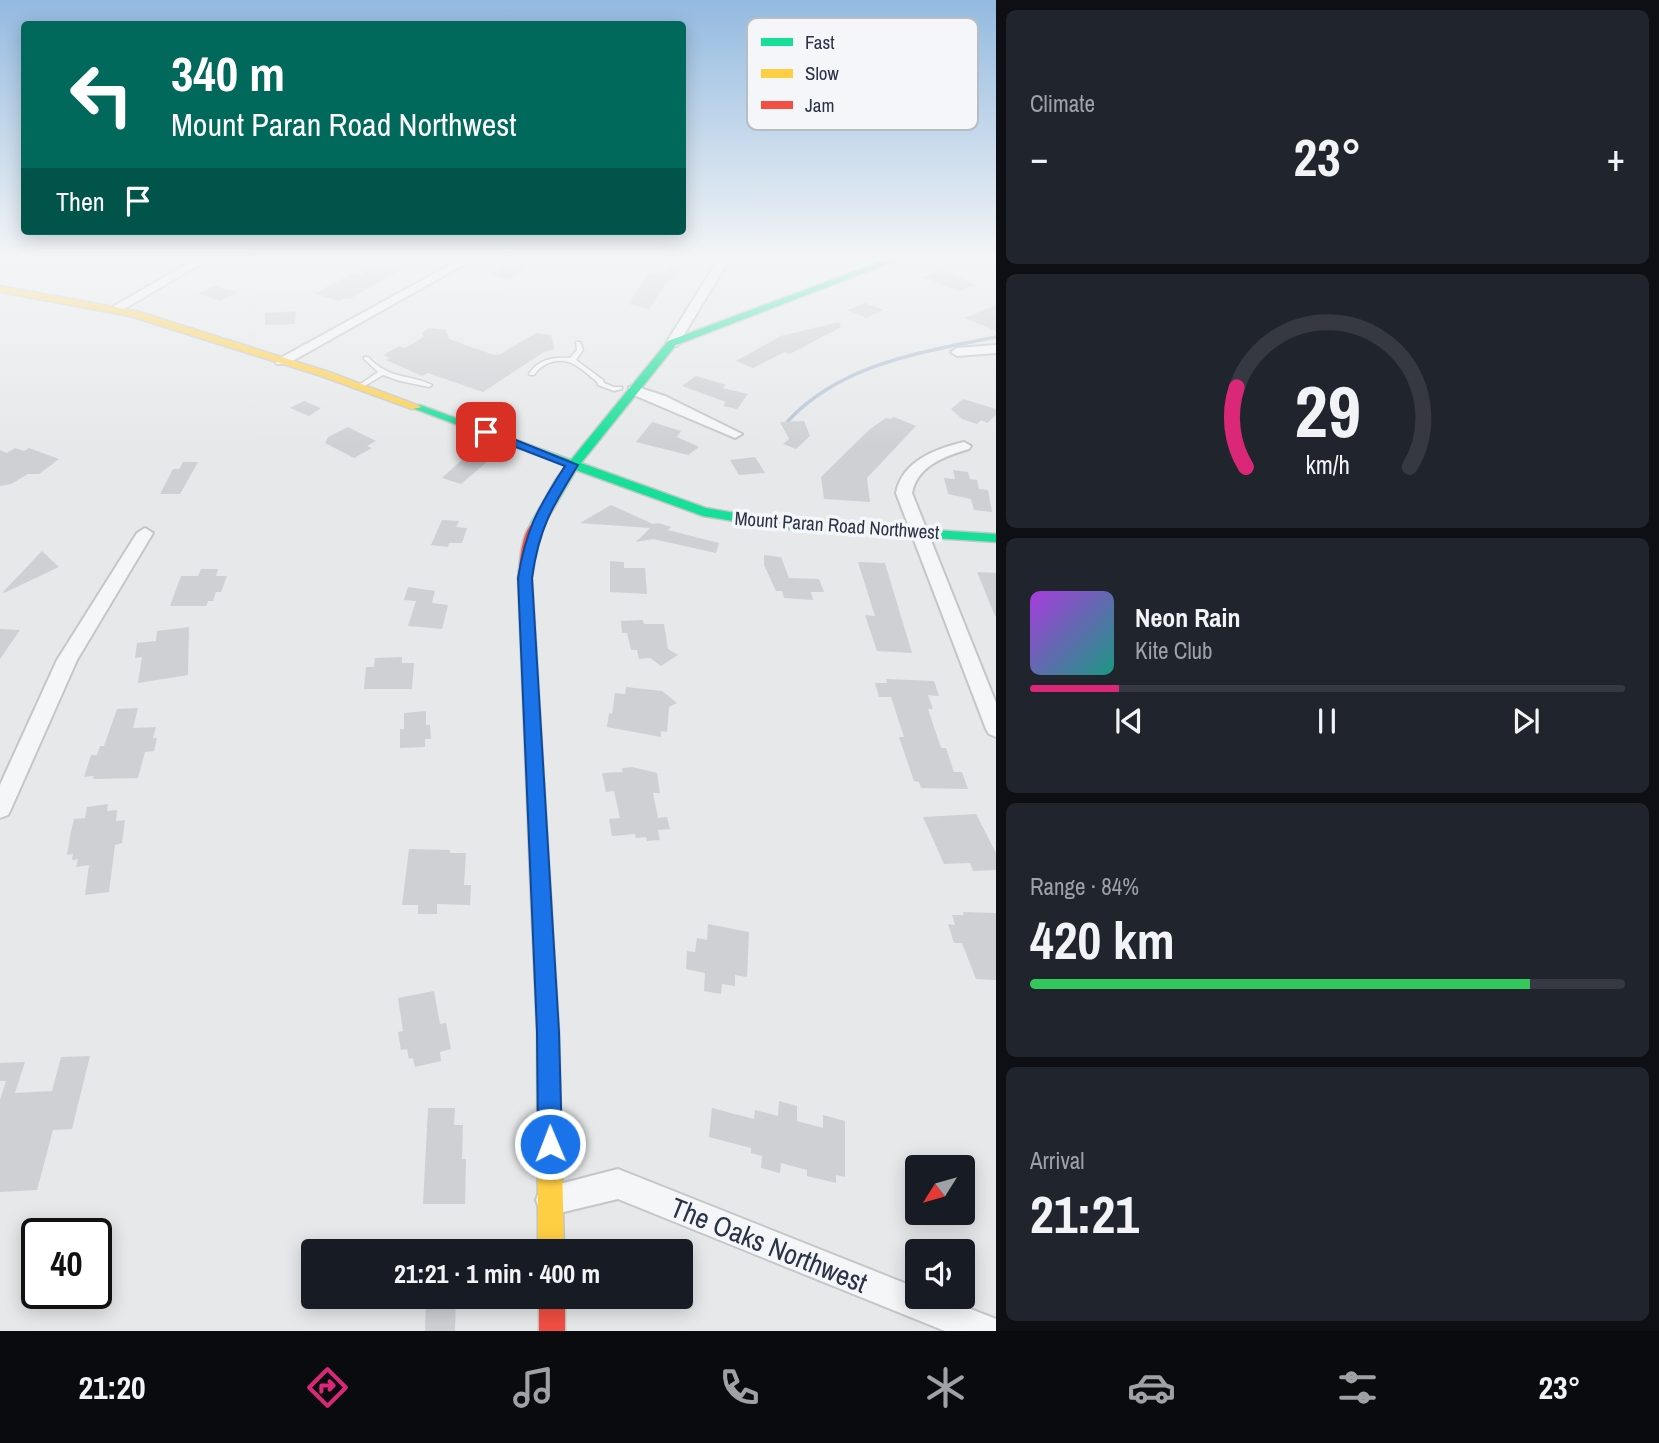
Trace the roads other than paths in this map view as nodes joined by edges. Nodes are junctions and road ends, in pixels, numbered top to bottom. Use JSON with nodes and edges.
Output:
{"nodes":[{"id":1,"x":157,"y":322,"type":"edge"},
{"id":2,"x":353,"y":322,"type":"edge"},
{"id":3,"x":684,"y":322,"type":"edge"},
{"id":4,"x":725,"y":322,"type":"edge"},
{"id":5,"x":672,"y":342,"type":"junction"},
{"id":6,"x":578,"y":344,"type":"dead end"},
{"id":7,"x":996,"y":349,"type":"edge"},
{"id":8,"x":957,"y":352,"type":"dead end"},
{"id":9,"x":366,"y":358,"type":"dead end"},
{"id":10,"x":572,"y":360,"type":"junction"},
{"id":11,"x":282,"y":361,"type":"junction"},
{"id":12,"x":381,"y":373,"type":"junction"},
{"id":13,"x":532,"y":374,"type":"dead end"},
{"id":14,"x":429,"y":385,"type":"dead end"},
{"id":15,"x":361,"y":386,"type":"junction"},
{"id":16,"x":629,"y":390,"type":"junction"},
{"id":17,"x":735,"y":434,"type":"dead end"},
{"id":18,"x":964,"y":446,"type":"dead end"},
{"id":19,"x":572,"y":465,"type":"junction"},
{"id":20,"x":920,"y":532,"type":"junction"},
{"id":21,"x":145,"y":533,"type":"dead end"},
{"id":22,"x":996,"y":538,"type":"edge"},
{"id":23,"x":996,"y":729,"type":"edge"},
{"id":24,"x":0,"y":809,"type":"edge"},
{"id":25,"x":551,"y":1200,"type":"junction"},
{"id":26,"x":551,"y":1239,"type":"edge"},
{"id":27,"x":552,"y":1309,"type":"edge"},
{"id":28,"x":552,"y":1331,"type":"edge"},
{"id":29,"x":985,"y":1331,"type":"edge"}],
"edges":[{"from":1,"to":11,"type":"street","name":"Mount Paran Road Northwest"},
{"from":2,"to":11,"type":"street"},
{"from":3,"to":5,"type":"street"},
{"from":4,"to":5,"type":"street"},
{"from":5,"to":16,"type":"street"},
{"from":6,"to":10,"type":"lane"},
{"from":7,"to":8,"type":"street"},
{"from":9,"to":12,"type":"lane"},
{"from":10,"to":13,"type":"lane"},
{"from":10,"to":16,"type":"lane"},
{"from":11,"to":15,"type":"street","name":"Mount Paran Road Northwest"},
{"from":12,"to":14,"type":"lane"},
{"from":12,"to":15,"type":"lane"},
{"from":15,"to":19,"type":"street","name":"Mount Paran Road Northwest"},
{"from":16,"to":17,"type":"street"},
{"from":16,"to":19,"type":"street"},
{"from":18,"to":20,"type":"street"},
{"from":19,"to":20,"type":"street","name":"Mount Paran Road Northwest"},
{"from":19,"to":25,"type":"street"},
{"from":20,"to":22,"type":"street","name":"Mount Paran Road Northwest"},
{"from":20,"to":23,"type":"street"},
{"from":21,"to":24,"type":"street"},
{"from":25,"to":26,"type":"street"},
{"from":25,"to":29,"type":"street","name":"The Oaks Northwest"},
{"from":27,"to":28,"type":"street"}]}
